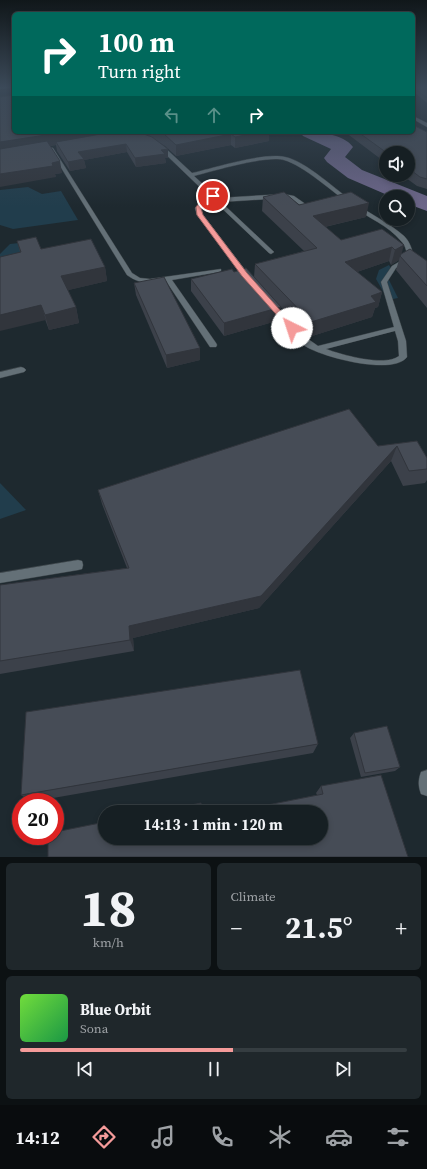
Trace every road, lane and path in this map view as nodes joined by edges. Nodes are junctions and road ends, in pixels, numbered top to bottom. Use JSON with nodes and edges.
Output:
{"nodes":[{"id":1,"x":154,"y":142,"type":"edge"},
{"id":2,"x":59,"y":147,"type":"edge"},
{"id":3,"x":51,"y":148,"type":"junction"},
{"id":4,"x":44,"y":150,"type":"edge"},
{"id":5,"x":191,"y":175,"type":"junction"},
{"id":6,"x":215,"y":198,"type":"junction"},
{"id":7,"x":311,"y":210,"type":"edge"},
{"id":8,"x":272,"y":252,"type":"dead end"},
{"id":9,"x":219,"y":270,"type":"dead end"},
{"id":10,"x":168,"y":279,"type":"junction"},
{"id":11,"x":255,"y":286,"type":"edge"},
{"id":12,"x":266,"y":298,"type":"edge"},
{"id":13,"x":398,"y":328,"type":"junction"},
{"id":14,"x":213,"y":345,"type":"dead end"},
{"id":15,"x":316,"y":349,"type":"junction"},
{"id":16,"x":21,"y":370,"type":"dead end"},
{"id":17,"x":0,"y":375,"type":"edge"},
{"id":18,"x":78,"y":565,"type":"dead end"},
{"id":19,"x":0,"y":578,"type":"edge"},
{"id":20,"x":427,"y":778,"type":"edge"},
{"id":21,"x":427,"y":788,"type":"edge"}],
"edges":[{"from":1,"to":5,"type":"lane"},
{"from":2,"to":3,"type":"lane"},
{"from":3,"to":4,"type":"lane"},
{"from":3,"to":10,"type":"lane"},
{"from":5,"to":6,"type":"lane"},
{"from":5,"to":13,"type":"lane"},
{"from":6,"to":7,"type":"lane"},
{"from":6,"to":8,"type":"lane"},
{"from":6,"to":11,"type":"lane"},
{"from":9,"to":10,"type":"lane"},
{"from":10,"to":14,"type":"lane"},
{"from":12,"to":15,"type":"lane"},
{"from":13,"to":15,"type":"lane"},
{"from":13,"to":15,"type":"lane"},
{"from":16,"to":17,"type":"street"},
{"from":18,"to":19,"type":"lane"},
{"from":20,"to":21,"type":"street"}]}
